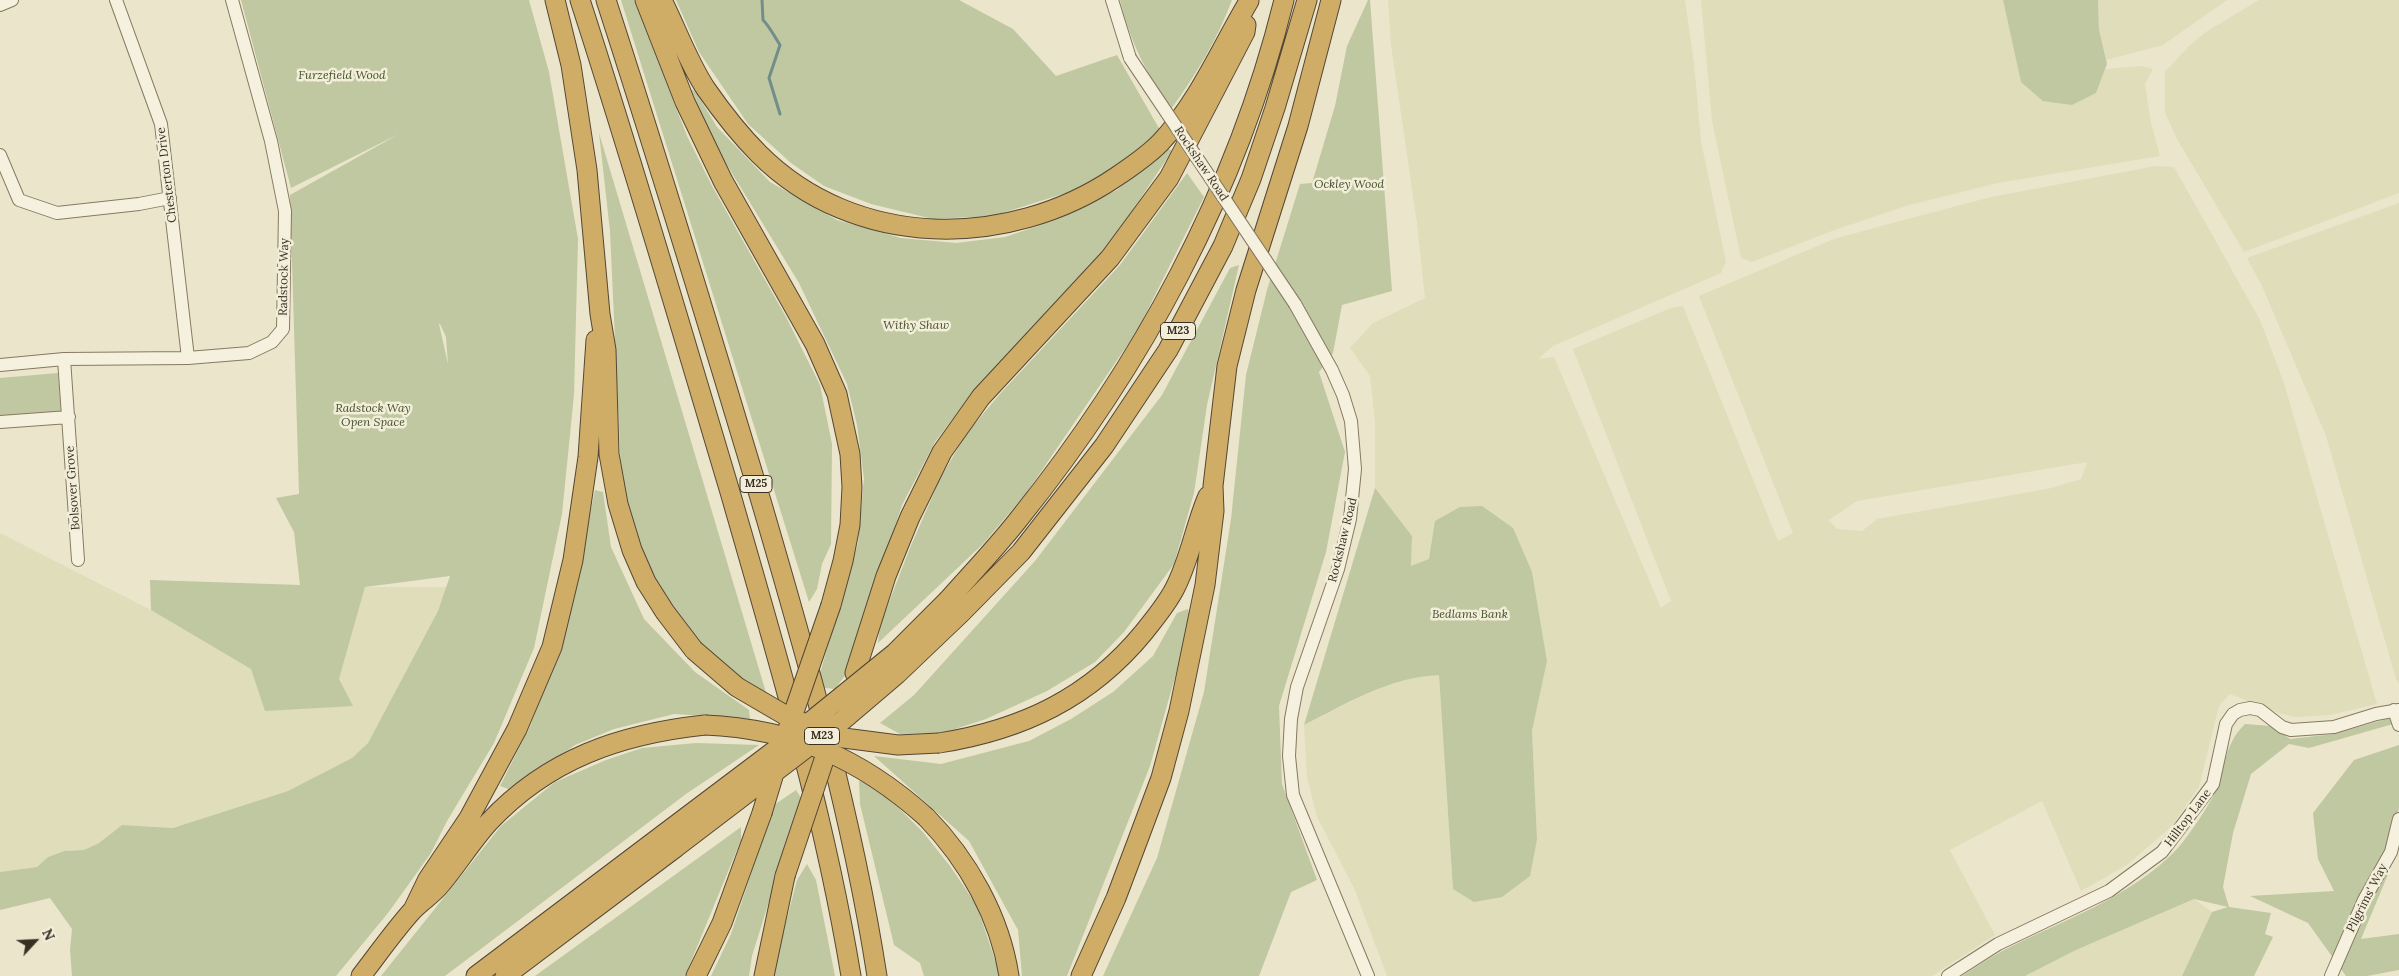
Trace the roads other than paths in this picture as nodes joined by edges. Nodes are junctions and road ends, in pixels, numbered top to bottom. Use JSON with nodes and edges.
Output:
{"nodes":[{"id":1,"x":12,"y":0,"type":"edge"},
{"id":2,"x":116,"y":0,"type":"edge"},
{"id":3,"x":232,"y":0,"type":"edge"},
{"id":4,"x":555,"y":0,"type":"edge"},
{"id":5,"x":580,"y":0,"type":"edge"},
{"id":6,"x":606,"y":0,"type":"edge"},
{"id":7,"x":645,"y":0,"type":"edge"},
{"id":8,"x":662,"y":0,"type":"edge"},
{"id":9,"x":1112,"y":0,"type":"edge"},
{"id":10,"x":1249,"y":0,"type":"edge"},
{"id":11,"x":1284,"y":0,"type":"edge"},
{"id":12,"x":1307,"y":0,"type":"edge"},
{"id":13,"x":1331,"y":0,"type":"edge"},
{"id":14,"x":0,"y":5,"type":"edge"},
{"id":15,"x":0,"y":155,"type":"edge"},
{"id":16,"x":170,"y":198,"type":"junction"},
{"id":17,"x":600,"y":314,"type":"junction"},
{"id":18,"x":64,"y":358,"type":"junction"},
{"id":19,"x":188,"y":358,"type":"junction"},
{"id":20,"x":0,"y":365,"type":"edge"},
{"id":21,"x":68,"y":417,"type":"junction"},
{"id":22,"x":0,"y":422,"type":"edge"},
{"id":23,"x":1213,"y":486,"type":"junction"},
{"id":24,"x":78,"y":560,"type":"dead end"},
{"id":25,"x":955,"y":607,"type":"junction"},
{"id":26,"x":2396,"y":710,"type":"edge"},
{"id":27,"x":2399,"y":725,"type":"edge"},
{"id":28,"x":2399,"y":819,"type":"edge"},
{"id":29,"x":670,"y":841,"type":"junction"},
{"id":30,"x":413,"y":910,"type":"junction"},
{"id":31,"x":361,"y":976,"type":"edge"},
{"id":32,"x":476,"y":976,"type":"edge"},
{"id":33,"x":504,"y":976,"type":"edge"},
{"id":34,"x":696,"y":976,"type":"edge"},
{"id":35,"x":764,"y":976,"type":"edge"},
{"id":36,"x":851,"y":976,"type":"edge"},
{"id":37,"x":877,"y":976,"type":"edge"},
{"id":38,"x":1009,"y":976,"type":"edge"},
{"id":39,"x":1081,"y":976,"type":"edge"},
{"id":40,"x":1368,"y":976,"type":"edge"},
{"id":41,"x":1948,"y":976,"type":"edge"},
{"id":42,"x":2331,"y":976,"type":"edge"}],
"edges":[{"from":1,"to":14,"type":"street"},
{"from":2,"to":16,"type":"street","name":"Chesterton Drive"},
{"from":3,"to":19,"type":"street","name":"Radstock Way"},
{"from":4,"to":17,"type":"highway"},
{"from":5,"to":36,"type":"highway","number":"M25"},
{"from":6,"to":37,"type":"highway","number":"M25"},
{"from":7,"to":34,"type":"highway","bridge":true},
{"from":8,"to":10,"type":"highway"},
{"from":9,"to":40,"type":"street","name":"Rockshaw Road","bridge":true},
{"from":10,"to":35,"type":"highway","bridge":true},
{"from":11,"to":25,"type":"highway","number":"M23"},
{"from":12,"to":25,"type":"highway","number":"M23"},
{"from":13,"to":23,"type":"highway"},
{"from":15,"to":16,"type":"street"},
{"from":16,"to":19,"type":"street","name":"Chesterton Drive"},
{"from":17,"to":23,"type":"highway","bridge":true},
{"from":17,"to":30,"type":"highway"},
{"from":18,"to":19,"type":"street","name":"Radstock Way"},
{"from":18,"to":20,"type":"street","name":"Radstock Way"},
{"from":18,"to":21,"type":"street","name":"Bolsover Grove"},
{"from":21,"to":22,"type":"street"},
{"from":21,"to":24,"type":"street","name":"Bolsover Grove"},
{"from":23,"to":39,"type":"highway"},
{"from":25,"to":29,"type":"highway","number":"M23","bridge":true},
{"from":26,"to":27,"type":"street"},
{"from":26,"to":41,"type":"street","name":"Hilltop Lane"},
{"from":28,"to":42,"type":"street","name":"Pilgrims' Way"},
{"from":29,"to":32,"type":"highway","number":"M23"},
{"from":29,"to":33,"type":"highway","number":"M23"},
{"from":30,"to":31,"type":"highway"},
{"from":30,"to":38,"type":"highway","bridge":true}]}
